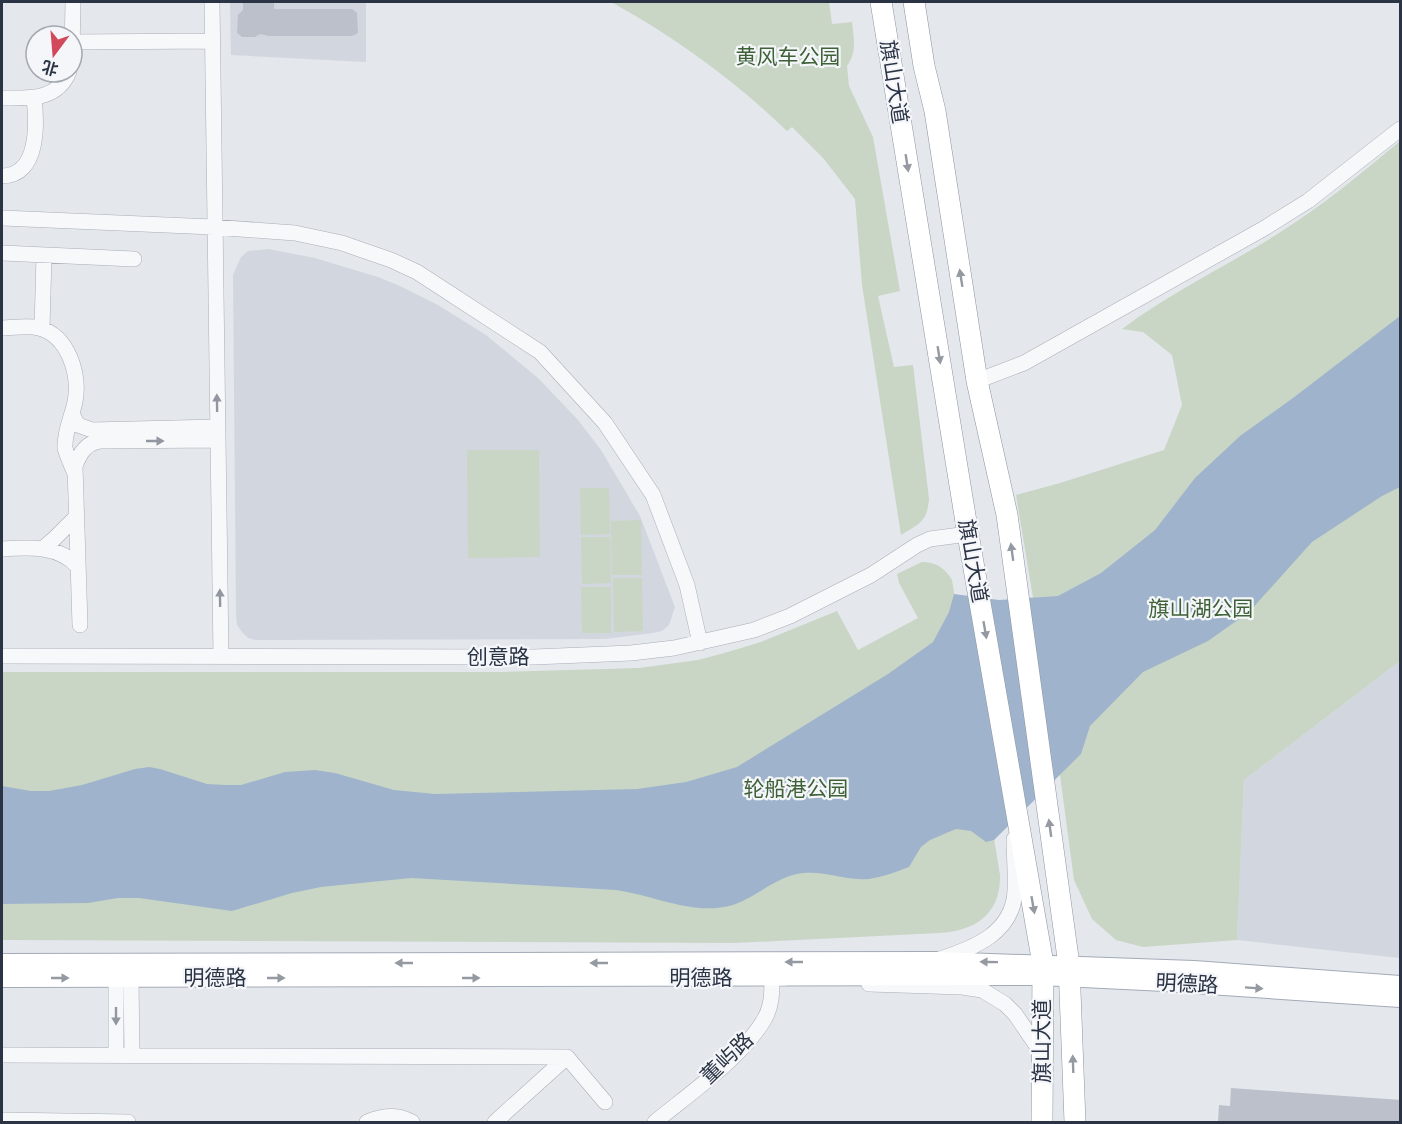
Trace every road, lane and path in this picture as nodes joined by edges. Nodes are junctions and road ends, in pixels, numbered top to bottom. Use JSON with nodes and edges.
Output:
{"nodes":[{"id":1,"x":73,"y":2,"type":"edge"},
{"id":2,"x":212,"y":2,"type":"edge"},
{"id":3,"x":880,"y":2,"type":"edge"},
{"id":4,"x":914,"y":2,"type":"edge"},
{"id":5,"x":922,"y":2,"type":"edge"},
{"id":6,"x":72,"y":24,"type":"edge"},
{"id":7,"x":212,"y":41,"type":"junction"},
{"id":8,"x":84,"y":42,"type":"edge"},
{"id":9,"x":924,"y":66,"type":"junction"},
{"id":10,"x":62,"y":84,"type":"edge"},
{"id":11,"x":2,"y":98,"type":"edge"},
{"id":12,"x":34,"y":98,"type":"junction"},
{"id":13,"x":1401,"y":129,"type":"edge"},
{"id":14,"x":2,"y":176,"type":"edge"},
{"id":15,"x":2,"y":218,"type":"edge"},
{"id":16,"x":213,"y":227,"type":"junction"},
{"id":17,"x":2,"y":253,"type":"edge"},
{"id":18,"x":44,"y":255,"type":"junction"},
{"id":19,"x":134,"y":259,"type":"dead end"},
{"id":20,"x":2,"y":328,"type":"edge"},
{"id":21,"x":42,"y":329,"type":"junction"},
{"id":22,"x":977,"y":381,"type":"junction"},
{"id":23,"x":72,"y":414,"type":"junction"},
{"id":24,"x":218,"y":434,"type":"junction"},
{"id":25,"x":75,"y":474,"type":"junction"},
{"id":26,"x":77,"y":516,"type":"junction"},
{"id":27,"x":968,"y":534,"type":"junction"},
{"id":28,"x":2,"y":549,"type":"edge"},
{"id":29,"x":42,"y":549,"type":"junction"},
{"id":30,"x":78,"y":567,"type":"junction"},
{"id":31,"x":80,"y":625,"type":"dead end"},
{"id":32,"x":700,"y":644,"type":"junction"},
{"id":33,"x":2,"y":656,"type":"edge"},
{"id":34,"x":220,"y":656,"type":"junction"},
{"id":35,"x":1013,"y":791,"type":"junction"},
{"id":36,"x":935,"y":961,"type":"junction"},
{"id":37,"x":2,"y":963,"type":"edge"},
{"id":38,"x":1042,"y":970,"type":"junction"},
{"id":39,"x":1070,"y":971,"type":"junction"},
{"id":40,"x":2,"y":978,"type":"edge"},
{"id":41,"x":124,"y":978,"type":"junction"},
{"id":42,"x":772,"y":978,"type":"junction"},
{"id":43,"x":1401,"y":985,"type":"edge"},
{"id":44,"x":1401,"y":998,"type":"edge"},
{"id":45,"x":2,"y":1055,"type":"edge"},
{"id":46,"x":116,"y":1055,"type":"junction"},
{"id":47,"x":132,"y":1055,"type":"junction"},
{"id":48,"x":1043,"y":1055,"type":"junction"},
{"id":49,"x":567,"y":1057,"type":"junction"},
{"id":50,"x":605,"y":1101,"type":"dead end"},
{"id":51,"x":2,"y":1120,"type":"edge"},
{"id":52,"x":128,"y":1122,"type":"edge"},
{"id":53,"x":367,"y":1122,"type":"edge"},
{"id":54,"x":412,"y":1122,"type":"edge"},
{"id":55,"x":495,"y":1122,"type":"edge"},
{"id":56,"x":655,"y":1122,"type":"edge"},
{"id":57,"x":1042,"y":1122,"type":"edge"},
{"id":58,"x":1075,"y":1122,"type":"edge"}],
"edges":[{"from":1,"to":6,"type":"street"},
{"from":2,"to":7,"type":"street"},
{"from":3,"to":27,"type":"highway","name":"旗山大道","one_way":true},
{"from":4,"to":9,"type":"highway","name":"旗山大道"},
{"from":5,"to":9,"type":"highway"},
{"from":7,"to":8,"type":"street"},
{"from":7,"to":16,"type":"street"},
{"from":22,"to":9,"type":"highway","name":"旗山大道","one_way":true},
{"from":10,"to":12,"type":"street"},
{"from":11,"to":12,"type":"street"},
{"from":12,"to":14,"type":"street"},
{"from":13,"to":22,"type":"street"},
{"from":15,"to":16,"type":"street"},
{"from":24,"to":16,"type":"street","one_way":true},
{"from":16,"to":32,"type":"street"},
{"from":17,"to":18,"type":"street"},
{"from":18,"to":19,"type":"street"},
{"from":18,"to":21,"type":"street"},
{"from":20,"to":21,"type":"street"},
{"from":21,"to":23,"type":"street"},
{"from":39,"to":22,"type":"highway","name":"旗山大道","one_way":true},
{"from":23,"to":24,"type":"street"},
{"from":23,"to":25,"type":"street"},
{"from":25,"to":24,"type":"street","one_way":true},
{"from":34,"to":24,"type":"street","one_way":true},
{"from":25,"to":26,"type":"street"},
{"from":26,"to":29,"type":"street"},
{"from":26,"to":30,"type":"street"},
{"from":27,"to":32,"type":"street","name":"创意路"},
{"from":27,"to":35,"type":"highway","name":"旗山大道","one_way":true},
{"from":28,"to":29,"type":"street"},
{"from":29,"to":30,"type":"street"},
{"from":30,"to":31,"type":"street"},
{"from":32,"to":34,"type":"street","name":"创意路"},
{"from":33,"to":34,"type":"street","name":"创意路"},
{"from":35,"to":36,"type":"street"},
{"from":35,"to":38,"type":"highway","name":"旗山大道","one_way":true},
{"from":36,"to":37,"type":"main road","one_way":true},
{"from":38,"to":36,"type":"main road","one_way":true},
{"from":38,"to":39,"type":"main road","name":"明德路"},
{"from":38,"to":42,"type":"main road","name":"明德路"},
{"from":38,"to":48,"type":"highway","name":"旗山大道"},
{"from":39,"to":43,"type":"main road","name":"明德路"},
{"from":39,"to":44,"type":"main road","name":"明德路","one_way":true},
{"from":58,"to":39,"type":"highway","name":"旗山大道","one_way":true},
{"from":40,"to":41,"type":"main road","name":"明德路","one_way":true},
{"from":41,"to":42,"type":"main road","name":"明德路","one_way":true},
{"from":41,"to":46,"type":"street","one_way":true},
{"from":41,"to":47,"type":"street"},
{"from":42,"to":48,"type":"street"},
{"from":42,"to":56,"type":"street","name":"董屿路"},
{"from":45,"to":46,"type":"street"},
{"from":46,"to":47,"type":"street"},
{"from":47,"to":49,"type":"street"},
{"from":48,"to":57,"type":"highway","name":"旗山大道"},
{"from":49,"to":50,"type":"street"},
{"from":49,"to":55,"type":"street"},
{"from":51,"to":52,"type":"street"},
{"from":53,"to":54,"type":"street"}]}
